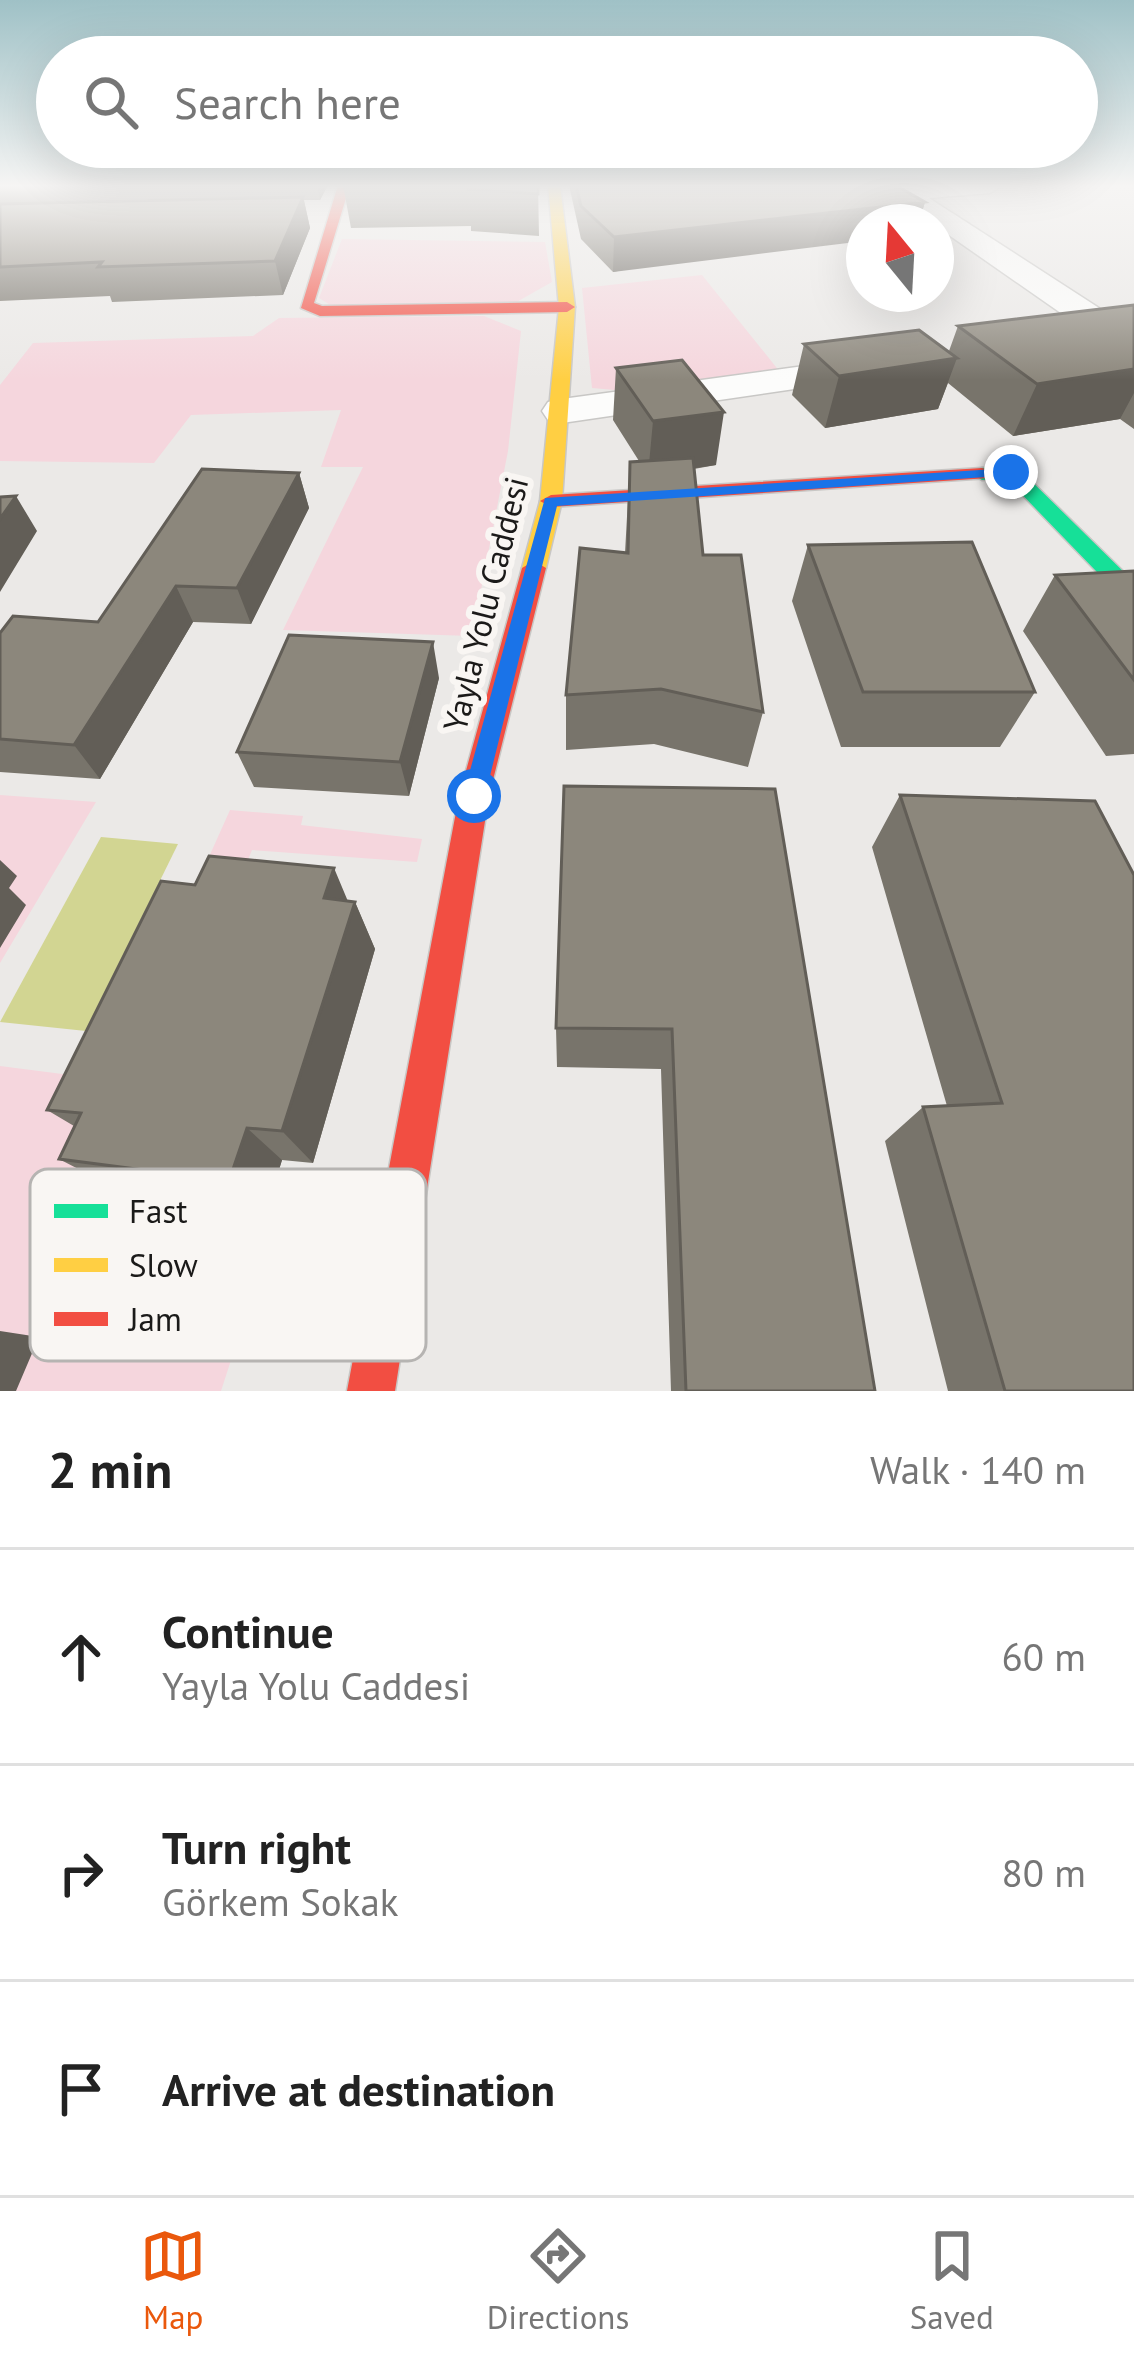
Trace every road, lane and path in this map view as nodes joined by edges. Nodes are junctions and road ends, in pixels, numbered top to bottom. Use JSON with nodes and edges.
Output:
{"nodes":[{"id":1,"x":324,"y":250,"type":"edge"},
{"id":2,"x":561,"y":250,"type":"edge"},
{"id":3,"x":989,"y":250,"type":"edge"},
{"id":4,"x":567,"y":308,"type":"junction"},
{"id":5,"x":1043,"y":345,"type":"edge"},
{"id":6,"x":914,"y":362,"type":"edge"},
{"id":7,"x":562,"y":411,"type":"junction"},
{"id":8,"x":550,"y":502,"type":"junction"},
{"id":9,"x":1134,"y":596,"type":"edge"},
{"id":10,"x":409,"y":1169,"type":"edge"},
{"id":11,"x":375,"y":1361,"type":"edge"},
{"id":12,"x":370,"y":1391,"type":"edge"}],
"edges":[{"from":1,"to":4,"type":"street"},
{"from":2,"to":4,"type":"street","name":"Yayla Yolu Caddesi"},
{"from":3,"to":5,"type":"street"},
{"from":4,"to":7,"type":"street","name":"Yayla Yolu Caddesi"},
{"from":6,"to":7,"type":"street"},
{"from":7,"to":8,"type":"street","name":"Yayla Yolu Caddesi"},
{"from":8,"to":9,"type":"street"},
{"from":8,"to":10,"type":"street","name":"Yayla Yolu Caddesi"},
{"from":11,"to":12,"type":"street","name":"Yayla Yolu Caddesi"}]}
